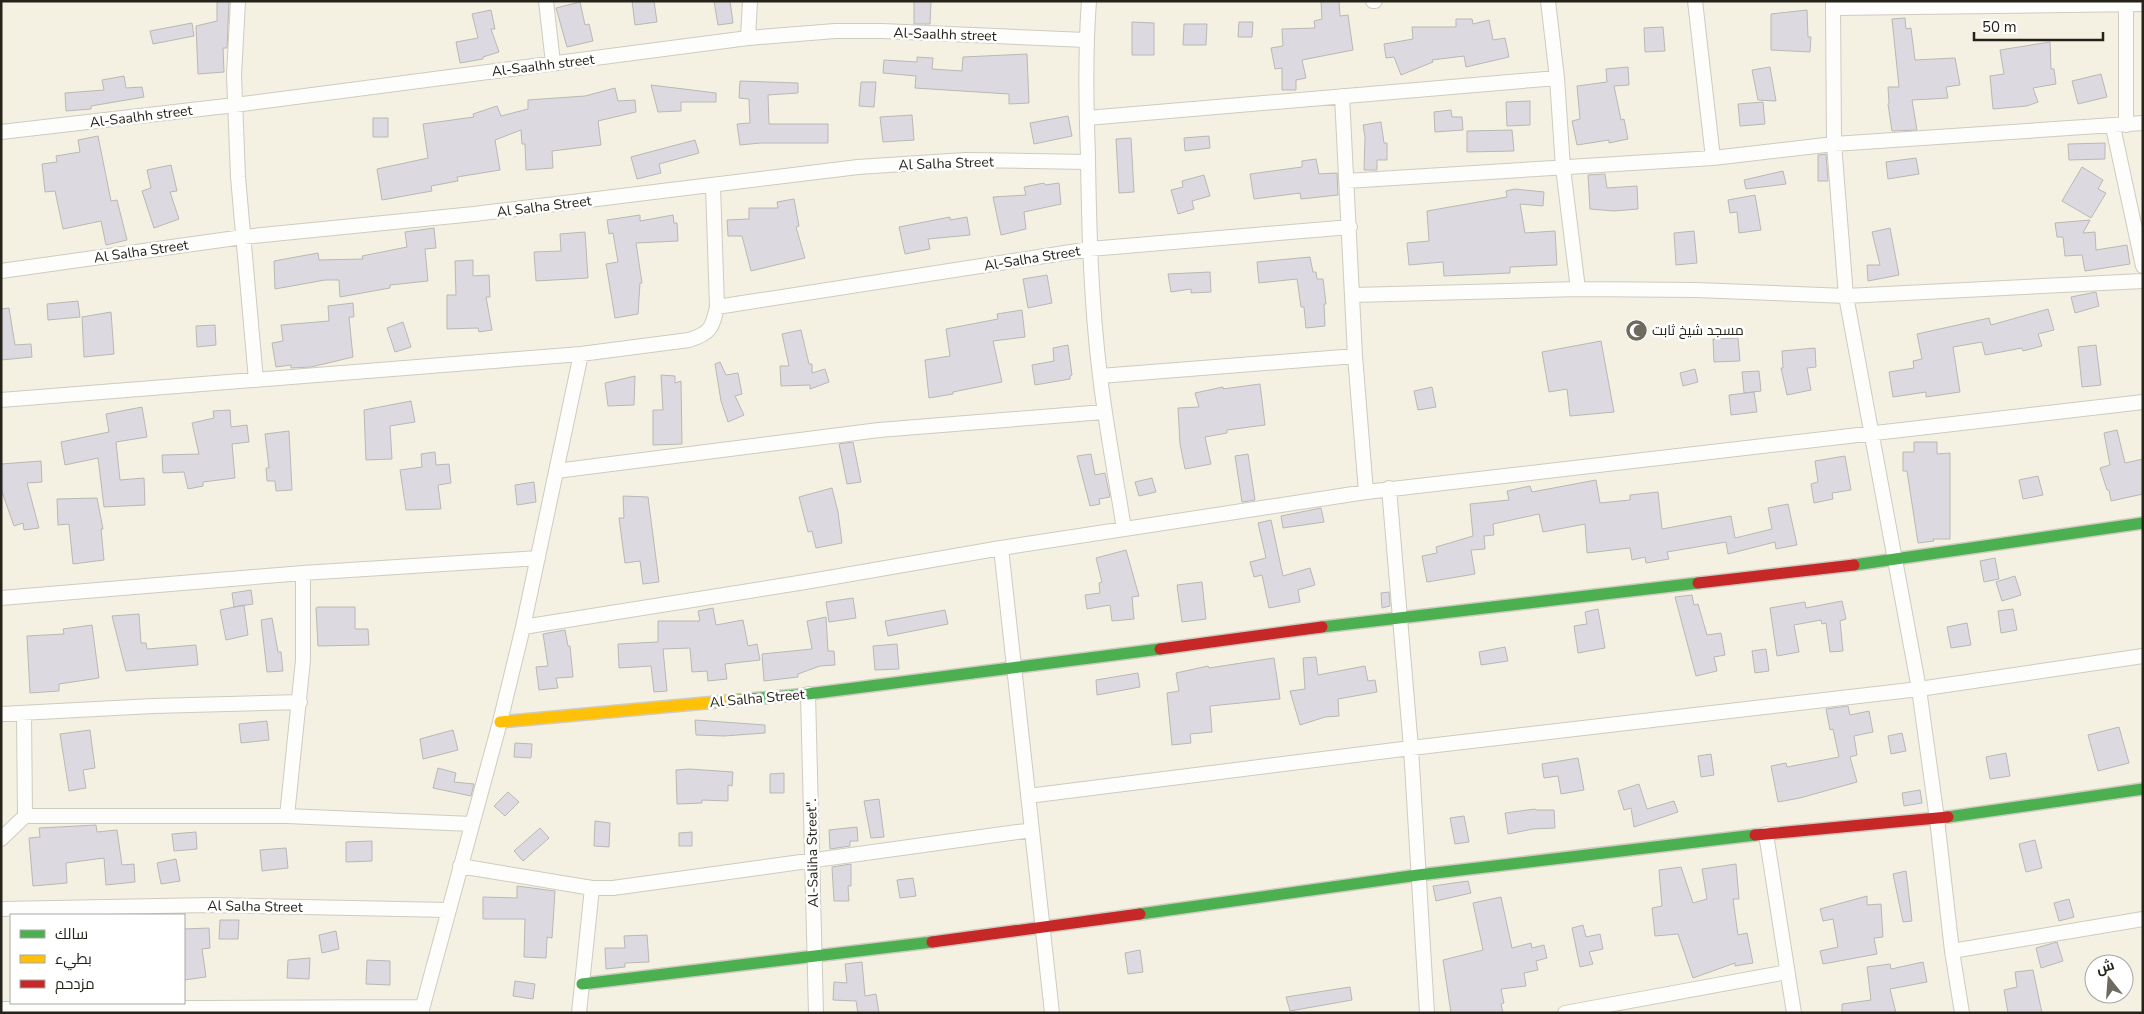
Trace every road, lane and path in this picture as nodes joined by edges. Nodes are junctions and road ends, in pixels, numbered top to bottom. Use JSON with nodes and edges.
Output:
{"nodes":[{"id":1,"x":238,"y":1,"type":"edge"},
{"id":2,"x":546,"y":1,"type":"edge"},
{"id":3,"x":750,"y":1,"type":"edge"},
{"id":4,"x":1089,"y":1,"type":"edge"},
{"id":5,"x":1548,"y":1,"type":"edge"},
{"id":6,"x":1695,"y":1,"type":"edge"},
{"id":7,"x":2126,"y":3,"type":"edge"},
{"id":8,"x":2143,"y":4,"type":"edge"},
{"id":9,"x":1833,"y":5,"type":"edge"},
{"id":10,"x":748,"y":38,"type":"junction"},
{"id":11,"x":1086,"y":40,"type":"junction"},
{"id":12,"x":553,"y":63,"type":"junction"},
{"id":13,"x":1557,"y":78,"type":"junction"},
{"id":14,"x":1342,"y":96,"type":"junction"},
{"id":15,"x":235,"y":105,"type":"junction"},
{"id":16,"x":1087,"y":118,"type":"junction"},
{"id":17,"x":2143,"y":123,"type":"edge"},
{"id":18,"x":2120,"y":126,"type":"junction"},
{"id":19,"x":1,"y":132,"type":"edge"},
{"id":20,"x":1834,"y":144,"type":"junction"},
{"id":21,"x":1713,"y":158,"type":"junction"},
{"id":22,"x":1088,"y":162,"type":"junction"},
{"id":23,"x":1563,"y":168,"type":"junction"},
{"id":24,"x":1346,"y":180,"type":"junction"},
{"id":25,"x":713,"y":186,"type":"junction"},
{"id":26,"x":1350,"y":227,"type":"junction"},
{"id":27,"x":243,"y":237,"type":"junction"},
{"id":28,"x":1090,"y":249,"type":"junction"},
{"id":29,"x":2142,"y":262,"type":"edge"},
{"id":30,"x":1,"y":271,"type":"edge"},
{"id":31,"x":2143,"y":281,"type":"edge"},
{"id":32,"x":1578,"y":289,"type":"junction"},
{"id":33,"x":1353,"y":296,"type":"junction"},
{"id":34,"x":1846,"y":296,"type":"junction"},
{"id":35,"x":717,"y":307,"type":"junction"},
{"id":36,"x":581,"y":354,"type":"junction"},
{"id":37,"x":1355,"y":356,"type":"junction"},
{"id":38,"x":1100,"y":376,"type":"junction"},
{"id":39,"x":256,"y":380,"type":"junction"},
{"id":40,"x":1,"y":400,"type":"edge"},
{"id":41,"x":2143,"y":402,"type":"edge"},
{"id":42,"x":1104,"y":412,"type":"junction"},
{"id":43,"x":1870,"y":434,"type":"junction"},
{"id":44,"x":556,"y":471,"type":"junction"},
{"id":45,"x":1389,"y":488,"type":"junction"},
{"id":46,"x":1366,"y":492,"type":"junction"},
{"id":47,"x":2143,"y":523,"type":"edge"},
{"id":48,"x":1124,"y":529,"type":"junction"},
{"id":49,"x":1001,"y":548,"type":"junction"},
{"id":50,"x":538,"y":558,"type":"junction"},
{"id":51,"x":1895,"y":560,"type":"junction"},
{"id":52,"x":303,"y":574,"type":"junction"},
{"id":53,"x":1,"y":598,"type":"edge"},
{"id":54,"x":1400,"y":617,"type":"junction"},
{"id":55,"x":523,"y":627,"type":"junction"},
{"id":56,"x":2143,"y":656,"type":"edge"},
{"id":57,"x":1013,"y":669,"type":"junction"},
{"id":58,"x":1918,"y":689,"type":"junction"},
{"id":59,"x":808,"y":694,"type":"junction"},
{"id":60,"x":300,"y":702,"type":"junction"},
{"id":61,"x":24,"y":713,"type":"junction"},
{"id":62,"x":1,"y":714,"type":"edge"},
{"id":63,"x":500,"y":722,"type":"junction"},
{"id":64,"x":1411,"y":748,"type":"junction"},
{"id":65,"x":2143,"y":789,"type":"edge"},
{"id":66,"x":1028,"y":796,"type":"junction"},
{"id":67,"x":25,"y":816,"type":"junction"},
{"id":68,"x":286,"y":816,"type":"junction"},
{"id":69,"x":1937,"y":819,"type":"junction"},
{"id":70,"x":472,"y":824,"type":"junction"},
{"id":71,"x":1032,"y":830,"type":"junction"},
{"id":72,"x":1766,"y":834,"type":"junction"},
{"id":73,"x":1,"y":839,"type":"edge"},
{"id":74,"x":812,"y":859,"type":"junction"},
{"id":75,"x":460,"y":866,"type":"junction"},
{"id":76,"x":1418,"y":876,"type":"junction"},
{"id":77,"x":592,"y":888,"type":"junction"},
{"id":78,"x":1,"y":909,"type":"edge"},
{"id":79,"x":448,"y":910,"type":"junction"},
{"id":80,"x":2143,"y":919,"type":"edge"},
{"id":81,"x":1043,"y":928,"type":"junction"},
{"id":82,"x":1952,"y":950,"type":"junction"},
{"id":83,"x":814,"y":957,"type":"junction"},
{"id":84,"x":1787,"y":972,"type":"junction"},
{"id":85,"x":582,"y":984,"type":"junction"},
{"id":86,"x":1,"y":1009,"type":"edge"},
{"id":87,"x":421,"y":1010,"type":"edge"},
{"id":88,"x":580,"y":1013,"type":"edge"},
{"id":89,"x":816,"y":1013,"type":"edge"},
{"id":90,"x":1052,"y":1013,"type":"edge"},
{"id":91,"x":1427,"y":1013,"type":"edge"},
{"id":92,"x":1565,"y":1013,"type":"edge"},
{"id":93,"x":1794,"y":1013,"type":"edge"},
{"id":94,"x":1962,"y":1013,"type":"edge"}],
"edges":[{"from":1,"to":15,"type":"street"},
{"from":2,"to":12,"type":"street"},
{"from":3,"to":10,"type":"street"},
{"from":4,"to":11,"type":"street"},
{"from":5,"to":13,"type":"street"},
{"from":6,"to":21,"type":"street"},
{"from":7,"to":8,"type":"street"},
{"from":7,"to":9,"type":"street"},
{"from":7,"to":18,"type":"street"},
{"from":9,"to":20,"type":"street"},
{"from":10,"to":11,"type":"street","name":"Al-Saalhh street"},
{"from":10,"to":12,"type":"street","name":"Al-Saalhh street"},
{"from":11,"to":16,"type":"street"},
{"from":12,"to":15,"type":"street","name":"Al-Saalhh street"},
{"from":13,"to":14,"type":"street"},
{"from":13,"to":23,"type":"street"},
{"from":14,"to":16,"type":"street"},
{"from":14,"to":24,"type":"street"},
{"from":15,"to":19,"type":"street","name":"Al-Saalhh street"},
{"from":15,"to":27,"type":"street"},
{"from":16,"to":22,"type":"street"},
{"from":17,"to":18,"type":"street"},
{"from":18,"to":20,"type":"street"},
{"from":18,"to":29,"type":"street"},
{"from":20,"to":21,"type":"street"},
{"from":20,"to":34,"type":"street"},
{"from":21,"to":23,"type":"street"},
{"from":22,"to":25,"type":"street","name":"Al Salha Street"},
{"from":22,"to":28,"type":"street"},
{"from":23,"to":24,"type":"street"},
{"from":23,"to":32,"type":"street"},
{"from":24,"to":26,"type":"street"},
{"from":25,"to":27,"type":"street","name":"Al Salha Street"},
{"from":25,"to":35,"type":"street"},
{"from":26,"to":28,"type":"street","name":"Al-Salha Street"},
{"from":26,"to":33,"type":"street"},
{"from":27,"to":30,"type":"street","name":"Al Salha Street"},
{"from":27,"to":39,"type":"street"},
{"from":28,"to":35,"type":"street","name":"Al-Salha Street"},
{"from":28,"to":38,"type":"street"},
{"from":31,"to":34,"type":"street"},
{"from":32,"to":33,"type":"street"},
{"from":32,"to":34,"type":"street"},
{"from":33,"to":37,"type":"street"},
{"from":34,"to":43,"type":"street"},
{"from":35,"to":36,"type":"street"},
{"from":36,"to":39,"type":"street"},
{"from":36,"to":44,"type":"street"},
{"from":37,"to":38,"type":"street"},
{"from":37,"to":46,"type":"street"},
{"from":38,"to":42,"type":"street"},
{"from":39,"to":40,"type":"street"},
{"from":41,"to":43,"type":"street"},
{"from":42,"to":44,"type":"street"},
{"from":42,"to":48,"type":"street"},
{"from":43,"to":45,"type":"street"},
{"from":43,"to":51,"type":"street"},
{"from":44,"to":50,"type":"street"},
{"from":45,"to":46,"type":"street"},
{"from":45,"to":54,"type":"street"},
{"from":46,"to":48,"type":"street"},
{"from":47,"to":51,"type":"street","name":"Al Salha Street"},
{"from":48,"to":49,"type":"street"},
{"from":49,"to":55,"type":"street"},
{"from":49,"to":57,"type":"street"},
{"from":50,"to":52,"type":"street"},
{"from":50,"to":55,"type":"street"},
{"from":51,"to":54,"type":"street","name":"Al Salha Street"},
{"from":51,"to":58,"type":"street"},
{"from":52,"to":53,"type":"street"},
{"from":52,"to":60,"type":"street"},
{"from":54,"to":57,"type":"street","name":"Al Salha Street"},
{"from":54,"to":64,"type":"street"},
{"from":55,"to":63,"type":"street"},
{"from":56,"to":58,"type":"street"},
{"from":57,"to":59,"type":"street","name":"Al Salha Street"},
{"from":57,"to":66,"type":"street"},
{"from":58,"to":64,"type":"street"},
{"from":58,"to":69,"type":"street"},
{"from":59,"to":63,"type":"street","name":"Al Salha Street"},
{"from":59,"to":74,"type":"street","name":"Al-Saliha Street\"."},
{"from":60,"to":61,"type":"street"},
{"from":60,"to":68,"type":"street"},
{"from":61,"to":62,"type":"street"},
{"from":61,"to":67,"type":"street"},
{"from":63,"to":70,"type":"street"},
{"from":64,"to":66,"type":"street"},
{"from":64,"to":76,"type":"street"},
{"from":65,"to":69,"type":"street"},
{"from":66,"to":71,"type":"street"},
{"from":67,"to":68,"type":"street"},
{"from":67,"to":73,"type":"street"},
{"from":68,"to":70,"type":"street"},
{"from":69,"to":72,"type":"street"},
{"from":69,"to":82,"type":"street"},
{"from":70,"to":75,"type":"street"},
{"from":71,"to":74,"type":"street"},
{"from":71,"to":81,"type":"street"},
{"from":72,"to":76,"type":"street"},
{"from":72,"to":84,"type":"street"},
{"from":74,"to":77,"type":"street"},
{"from":74,"to":83,"type":"street","name":"Al-Saliha Street\"."},
{"from":75,"to":77,"type":"street"},
{"from":75,"to":79,"type":"street"},
{"from":76,"to":81,"type":"street"},
{"from":76,"to":91,"type":"street"},
{"from":77,"to":85,"type":"street"},
{"from":78,"to":79,"type":"street","name":"Al Salha Street"},
{"from":79,"to":87,"type":"street"},
{"from":80,"to":82,"type":"street"},
{"from":81,"to":83,"type":"street"},
{"from":81,"to":90,"type":"street"},
{"from":82,"to":94,"type":"street"},
{"from":83,"to":85,"type":"street"},
{"from":83,"to":89,"type":"street","name":"Al-Saliha Street\"."},
{"from":84,"to":92,"type":"street"},
{"from":84,"to":93,"type":"street"},
{"from":85,"to":88,"type":"street"},
{"from":86,"to":87,"type":"street"}]}
